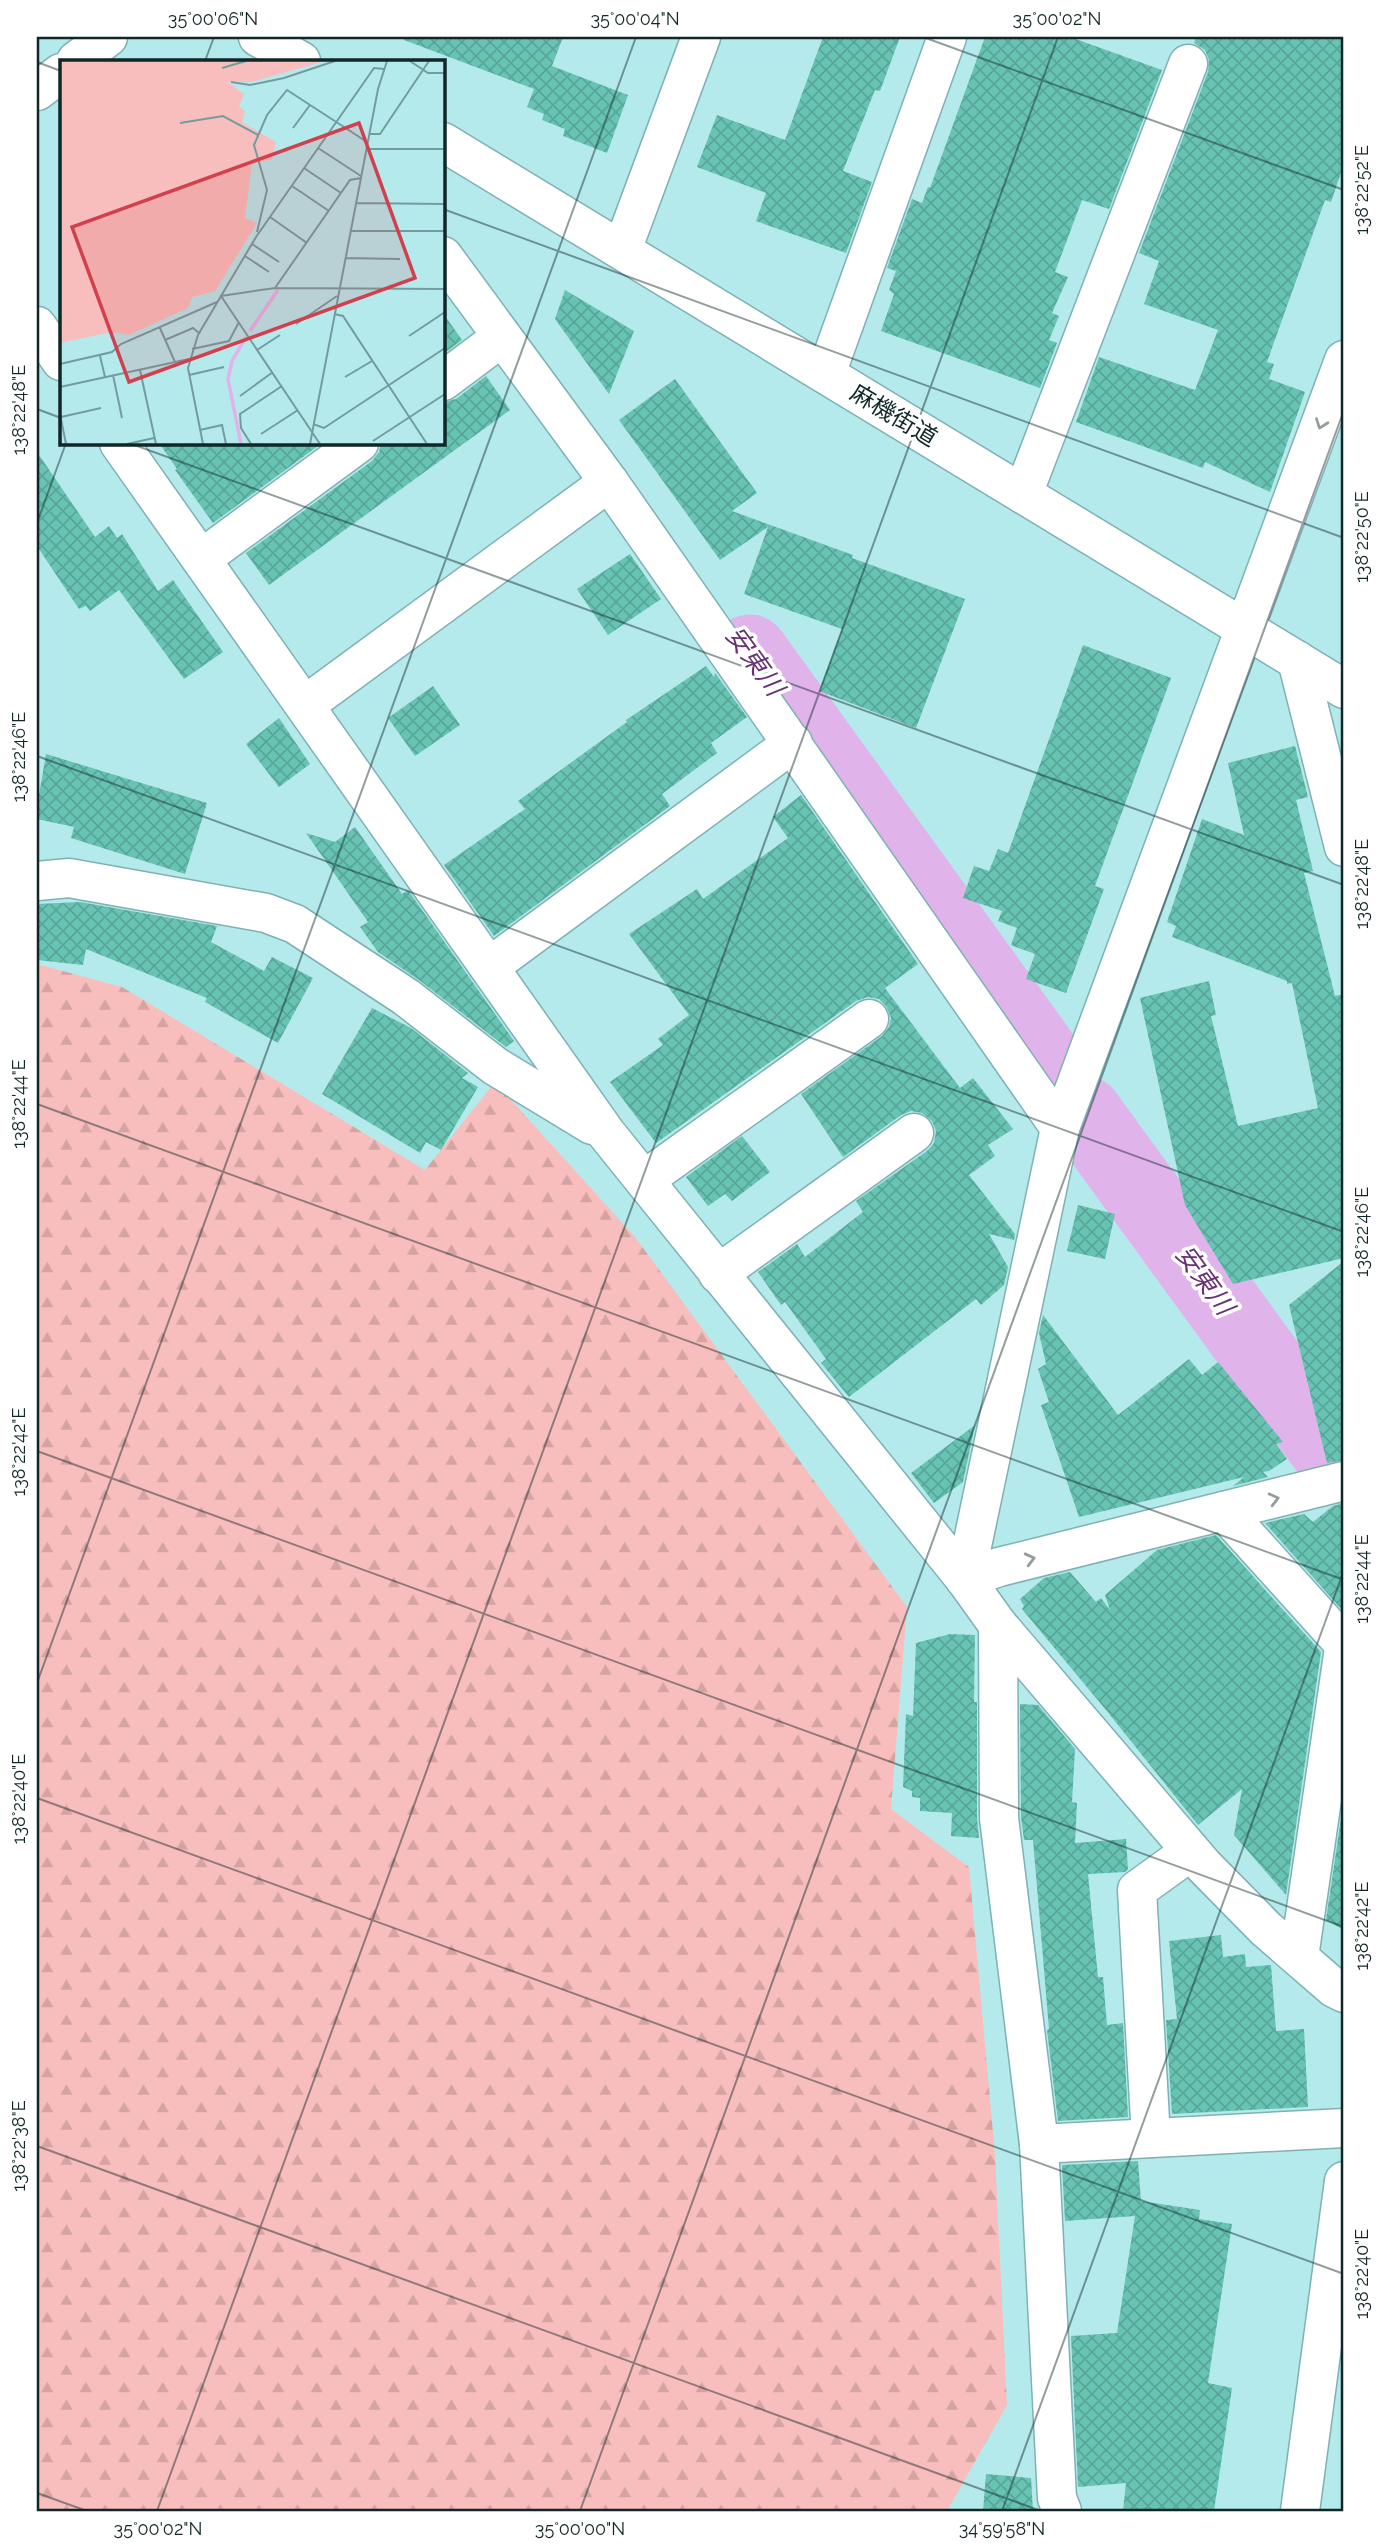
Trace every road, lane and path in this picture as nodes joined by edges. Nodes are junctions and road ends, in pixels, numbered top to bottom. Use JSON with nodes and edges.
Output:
{"nodes":[{"id":1,"x":108,"y":37,"type":"edge"},
{"id":2,"x":258,"y":37,"type":"edge"},
{"id":3,"x":701,"y":37,"type":"edge"},
{"id":4,"x":947,"y":37,"type":"edge"},
{"id":5,"x":77,"y":60,"type":"edge"},
{"id":6,"x":299,"y":60,"type":"edge"},
{"id":7,"x":1188,"y":64,"type":"dead end"},
{"id":8,"x":60,"y":74,"type":"edge"},
{"id":9,"x":37,"y":91,"type":"edge"},
{"id":10,"x":444,"y":143,"type":"edge"},
{"id":11,"x":622,"y":250,"type":"junction"},
{"id":12,"x":444,"y":257,"type":"edge"},
{"id":13,"x":37,"y":326,"type":"edge"},
{"id":14,"x":502,"y":337,"type":"junction"},
{"id":15,"x":60,"y":360,"type":"edge"},
{"id":16,"x":1344,"y":360,"type":"edge"},
{"id":17,"x":825,"y":374,"type":"junction"},
{"id":18,"x":444,"y":379,"type":"edge"},
{"id":19,"x":120,"y":444,"type":"edge"},
{"id":20,"x":358,"y":444,"type":"edge"},
{"id":21,"x":609,"y":482,"type":"junction"},
{"id":22,"x":1023,"y":494,"type":"junction"},
{"id":23,"x":201,"y":559,"type":"junction"},
{"id":24,"x":1246,"y":630,"type":"junction"},
{"id":25,"x":1297,"y":660,"type":"junction"},
{"id":26,"x":1344,"y":689,"type":"edge"},
{"id":27,"x":304,"y":705,"type":"junction"},
{"id":28,"x":793,"y":743,"type":"junction"},
{"id":29,"x":1344,"y":847,"type":"edge"},
{"id":30,"x":37,"y":881,"type":"edge"},
{"id":31,"x":489,"y":967,"type":"junction"},
{"id":32,"x":869,"y":1019,"type":"dead end"},
{"id":33,"x":1060,"y":1128,"type":"junction"},
{"id":34,"x":606,"y":1133,"type":"junction"},
{"id":35,"x":914,"y":1133,"type":"dead end"},
{"id":36,"x":644,"y":1180,"type":"junction"},
{"id":37,"x":718,"y":1274,"type":"junction"},
{"id":38,"x":1344,"y":1481,"type":"edge"},
{"id":39,"x":1224,"y":1511,"type":"junction"},
{"id":40,"x":964,"y":1579,"type":"junction"},
{"id":41,"x":998,"y":1625,"type":"junction"},
{"id":42,"x":1344,"y":1646,"type":"edge"},
{"id":43,"x":1191,"y":1851,"type":"junction"},
{"id":44,"x":1299,"y":1957,"type":"junction"},
{"id":45,"x":1344,"y":1993,"type":"edge"},
{"id":46,"x":1344,"y":2128,"type":"edge"},
{"id":47,"x":1152,"y":2138,"type":"junction"},
{"id":48,"x":1039,"y":2144,"type":"junction"},
{"id":49,"x":1344,"y":2181,"type":"edge"},
{"id":50,"x":1328,"y":2427,"type":"edge"},
{"id":51,"x":1062,"y":2511,"type":"edge"},
{"id":52,"x":1300,"y":2511,"type":"edge"}],
"edges":[{"from":1,"to":5,"type":"street"},
{"from":2,"to":6,"type":"street"},
{"from":3,"to":11,"type":"street"},
{"from":4,"to":17,"type":"street"},
{"from":7,"to":22,"type":"street"},
{"from":8,"to":9,"type":"street"},
{"from":10,"to":11,"type":"street","name":"麻機街道"},
{"from":11,"to":17,"type":"street","name":"麻機街道"},
{"from":12,"to":14,"type":"street"},
{"from":13,"to":15,"type":"street"},
{"from":14,"to":18,"type":"street"},
{"from":14,"to":21,"type":"street"},
{"from":16,"to":24,"type":"street","one_way":true},
{"from":17,"to":22,"type":"street","name":"麻機街道"},
{"from":19,"to":23,"type":"street"},
{"from":20,"to":23,"type":"street"},
{"from":21,"to":27,"type":"street"},
{"from":21,"to":28,"type":"street"},
{"from":22,"to":24,"type":"street","name":"麻機街道"},
{"from":23,"to":27,"type":"street"},
{"from":24,"to":25,"type":"street","name":"麻機街道"},
{"from":24,"to":33,"type":"street"},
{"from":25,"to":26,"type":"street","name":"麻機街道"},
{"from":25,"to":29,"type":"street"},
{"from":27,"to":31,"type":"street"},
{"from":28,"to":31,"type":"street"},
{"from":28,"to":33,"type":"street"},
{"from":30,"to":34,"type":"street"},
{"from":31,"to":34,"type":"street"},
{"from":32,"to":36,"type":"street"},
{"from":33,"to":40,"type":"street"},
{"from":34,"to":36,"type":"street"},
{"from":35,"to":37,"type":"street"},
{"from":36,"to":37,"type":"street"},
{"from":37,"to":40,"type":"street"},
{"from":39,"to":38,"type":"street","one_way":true},
{"from":40,"to":39,"type":"street","one_way":true},
{"from":39,"to":42,"type":"street"},
{"from":40,"to":41,"type":"street"},
{"from":41,"to":43,"type":"street"},
{"from":41,"to":48,"type":"street"},
{"from":42,"to":44,"type":"street"},
{"from":43,"to":44,"type":"street"},
{"from":43,"to":47,"type":"street"},
{"from":44,"to":45,"type":"street"},
{"from":46,"to":47,"type":"street"},
{"from":47,"to":48,"type":"street"},
{"from":48,"to":51,"type":"street"},
{"from":49,"to":50,"type":"street"},
{"from":50,"to":52,"type":"street"}]}
